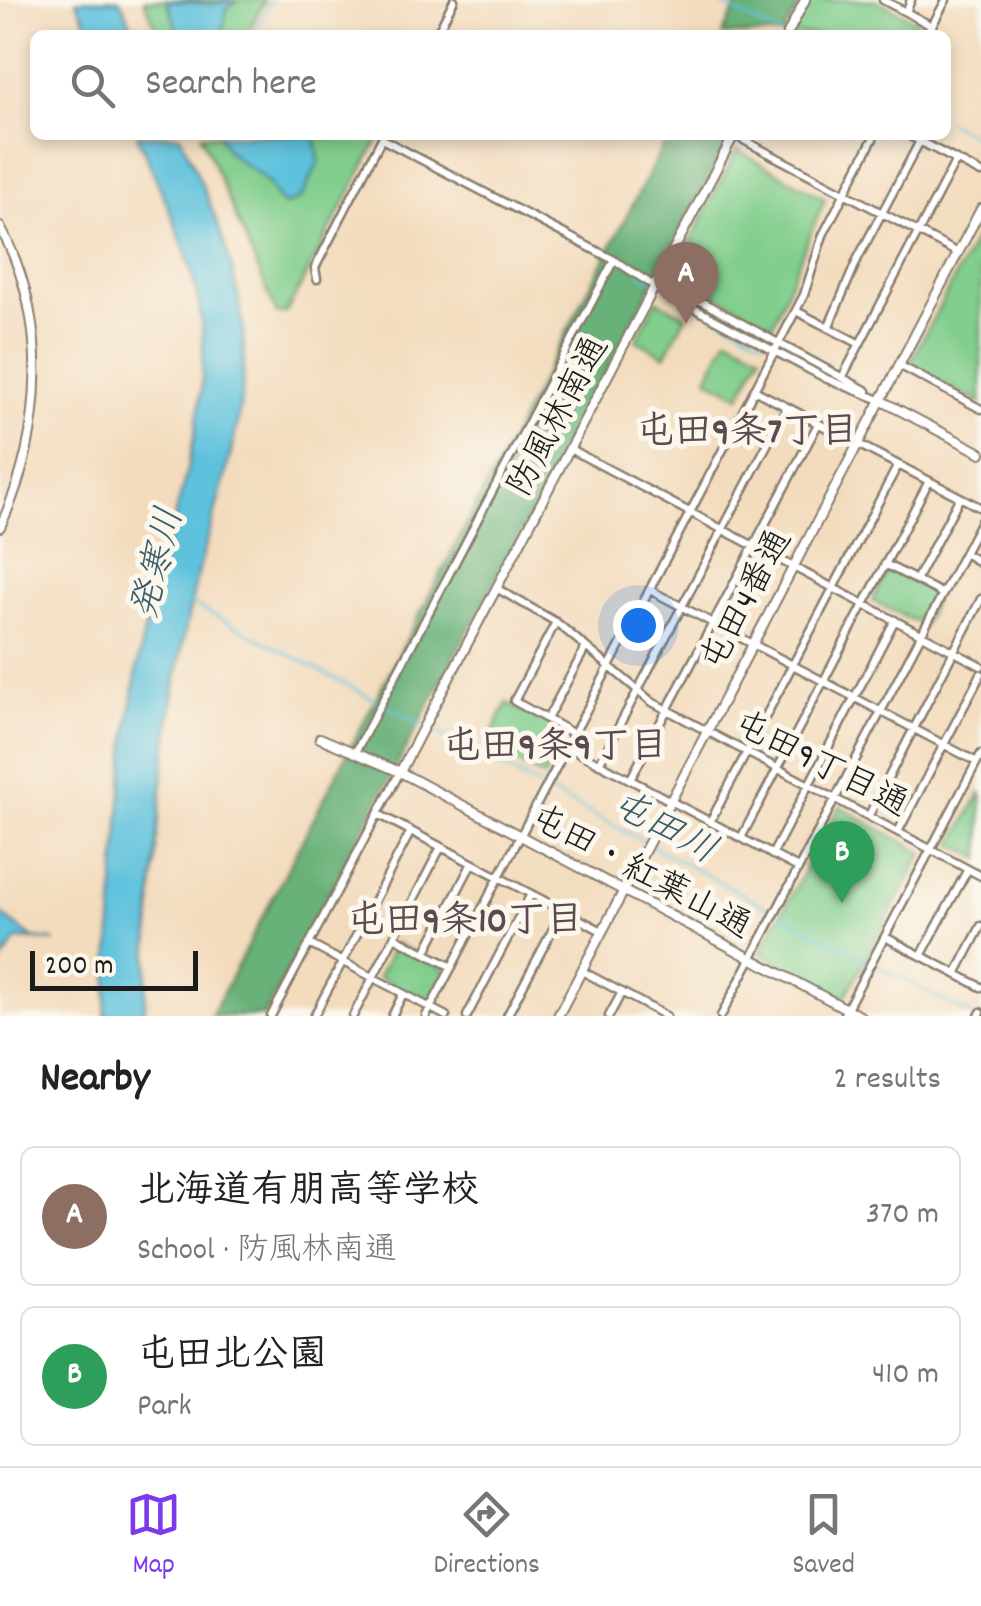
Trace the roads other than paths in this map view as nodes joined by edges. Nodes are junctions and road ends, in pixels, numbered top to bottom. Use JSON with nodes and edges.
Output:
{"nodes":[{"id":1,"x":454,"y":0,"type":"edge"},
{"id":2,"x":805,"y":0,"type":"edge"},
{"id":3,"x":883,"y":0,"type":"edge"},
{"id":4,"x":912,"y":0,"type":"edge"},
{"id":5,"x":946,"y":0,"type":"edge"},
{"id":6,"x":906,"y":12,"type":"junction"},
{"id":7,"x":932,"y":26,"type":"junction"},
{"id":8,"x":439,"y":30,"type":"edge"},
{"id":9,"x":790,"y":30,"type":"edge"},
{"id":10,"x":930,"y":30,"type":"edge"},
{"id":11,"x":381,"y":140,"type":"edge"},
{"id":12,"x":389,"y":140,"type":"edge"},
{"id":13,"x":731,"y":140,"type":"edge"},
{"id":14,"x":744,"y":140,"type":"edge"},
{"id":15,"x":872,"y":140,"type":"edge"},
{"id":16,"x":920,"y":141,"type":"joint"},
{"id":17,"x":956,"y":160,"type":"junction"},
{"id":18,"x":981,"y":173,"type":"edge"},
{"id":19,"x":844,"y":192,"type":"junction"},
{"id":20,"x":981,"y":209,"type":"edge"},
{"id":21,"x":882,"y":213,"type":"junction"},
{"id":22,"x":0,"y":227,"type":"edge"},
{"id":23,"x":919,"y":232,"type":"junction"},
{"id":24,"x":958,"y":253,"type":"junction"},
{"id":25,"x":614,"y":260,"type":"junction"},
{"id":26,"x":316,"y":279,"type":"dead end"},
{"id":27,"x":656,"y":283,"type":"junction"},
{"id":28,"x":796,"y":311,"type":"junction"},
{"id":29,"x":828,"y":328,"type":"junction"},
{"id":30,"x":780,"y":341,"type":"junction"},
{"id":31,"x":860,"y":344,"type":"junction"},
{"id":32,"x":775,"y":351,"type":"junction"},
{"id":33,"x":898,"y":365,"type":"junction"},
{"id":34,"x":843,"y":376,"type":"junction"},
{"id":35,"x":754,"y":390,"type":"junction"},
{"id":36,"x":880,"y":400,"type":"junction"},
{"id":37,"x":787,"y":407,"type":"junction"},
{"id":38,"x":981,"y":409,"type":"edge"},
{"id":39,"x":818,"y":424,"type":"junction"},
{"id":40,"x":857,"y":444,"type":"junction"},
{"id":41,"x":570,"y":449,"type":"junction"},
{"id":42,"x":981,"y":453,"type":"edge"},
{"id":43,"x":898,"y":465,"type":"junction"},
{"id":44,"x":928,"y":481,"type":"junction"},
{"id":45,"x":960,"y":497,"type":"junction"},
{"id":46,"x":981,"y":508,"type":"edge"},
{"id":47,"x":690,"y":512,"type":"junction"},
{"id":48,"x":981,"y":520,"type":"edge"},
{"id":49,"x":0,"y":527,"type":"edge"},
{"id":50,"x":722,"y":530,"type":"junction"},
{"id":51,"x":754,"y":546,"type":"junction"},
{"id":52,"x":964,"y":554,"type":"junction"},
{"id":53,"x":981,"y":562,"type":"edge"},
{"id":54,"x":884,"y":564,"type":"junction"},
{"id":55,"x":793,"y":566,"type":"junction"},
{"id":56,"x":916,"y":580,"type":"junction"},
{"id":57,"x":496,"y":588,"type":"junction"},
{"id":58,"x":833,"y":588,"type":"junction"},
{"id":59,"x":650,"y":590,"type":"junction"},
{"id":60,"x":943,"y":594,"type":"junction"},
{"id":61,"x":981,"y":600,"type":"edge"},
{"id":62,"x":864,"y":604,"type":"junction"},
{"id":63,"x":682,"y":607,"type":"junction"},
{"id":64,"x":895,"y":620,"type":"junction"},
{"id":65,"x":556,"y":622,"type":"junction"},
{"id":66,"x":714,"y":623,"type":"junction"},
{"id":67,"x":921,"y":634,"type":"junction"},
{"id":68,"x":752,"y":644,"type":"junction"},
{"id":69,"x":586,"y":647,"type":"junction"},
{"id":70,"x":954,"y":652,"type":"junction"},
{"id":71,"x":792,"y":665,"type":"junction"},
{"id":72,"x":981,"y":666,"type":"edge"},
{"id":73,"x":608,"y":669,"type":"junction"},
{"id":74,"x":981,"y":674,"type":"edge"},
{"id":75,"x":823,"y":682,"type":"junction"},
{"id":76,"x":637,"y":693,"type":"junction"},
{"id":77,"x":854,"y":698,"type":"junction"},
{"id":78,"x":668,"y":710,"type":"junction"},
{"id":79,"x":881,"y":712,"type":"junction"},
{"id":80,"x":547,"y":719,"type":"junction"},
{"id":81,"x":914,"y":729,"type":"junction"},
{"id":82,"x":707,"y":730,"type":"junction"},
{"id":83,"x":574,"y":734,"type":"junction"},
{"id":84,"x":320,"y":738,"type":"dead end"},
{"id":85,"x":944,"y":745,"type":"junction"},
{"id":86,"x":568,"y":747,"type":"junction"},
{"id":87,"x":747,"y":751,"type":"junction"},
{"id":88,"x":355,"y":753,"type":"junction"},
{"id":89,"x":979,"y":758,"type":"edge"},
{"id":90,"x":600,"y":764,"type":"junction"},
{"id":91,"x":778,"y":767,"type":"junction"},
{"id":92,"x":400,"y":772,"type":"junction"},
{"id":93,"x":630,"y":780,"type":"junction"},
{"id":94,"x":809,"y":784,"type":"junction"},
{"id":95,"x":836,"y":798,"type":"junction"},
{"id":96,"x":670,"y":801,"type":"junction"},
{"id":97,"x":378,"y":814,"type":"junction"},
{"id":98,"x":869,"y":814,"type":"junction"},
{"id":99,"x":710,"y":822,"type":"junction"},
{"id":100,"x":899,"y":830,"type":"junction"},
{"id":101,"x":412,"y":831,"type":"junction"},
{"id":102,"x":520,"y":837,"type":"junction"},
{"id":103,"x":741,"y":838,"type":"junction"},
{"id":104,"x":441,"y":847,"type":"junction"},
{"id":105,"x":932,"y":848,"type":"junction"},
{"id":106,"x":772,"y":854,"type":"junction"},
{"id":107,"x":472,"y":863,"type":"junction"},
{"id":108,"x":798,"y":868,"type":"junction"},
{"id":109,"x":968,"y":869,"type":"junction"},
{"id":110,"x":981,"y":876,"type":"edge"},
{"id":111,"x":500,"y":877,"type":"junction"},
{"id":112,"x":624,"y":891,"type":"junction"},
{"id":113,"x":531,"y":894,"type":"junction"},
{"id":114,"x":563,"y":910,"type":"junction"},
{"id":115,"x":981,"y":926,"type":"edge"},
{"id":116,"x":602,"y":931,"type":"junction"},
{"id":117,"x":394,"y":937,"type":"junction"},
{"id":118,"x":885,"y":937,"type":"junction"},
{"id":119,"x":309,"y":944,"type":"junction"},
{"id":120,"x":424,"y":953,"type":"junction"},
{"id":121,"x":921,"y":956,"type":"junction"},
{"id":122,"x":751,"y":958,"type":"junction"},
{"id":123,"x":343,"y":962,"type":"junction"},
{"id":124,"x":452,"y":967,"type":"junction"},
{"id":125,"x":582,"y":971,"type":"junction"},
{"id":126,"x":956,"y":974,"type":"junction"},
{"id":127,"x":373,"y":978,"type":"junction"},
{"id":128,"x":981,"y":987,"type":"edge"},
{"id":129,"x":622,"y":992,"type":"junction"},
{"id":130,"x":403,"y":994,"type":"junction"},
{"id":131,"x":652,"y":1007,"type":"junction"},
{"id":132,"x":428,"y":1012,"type":"edge"},
{"id":133,"x":845,"y":1012,"type":"edge"},
{"id":134,"x":274,"y":1015,"type":"edge"},
{"id":135,"x":314,"y":1016,"type":"edge"},
{"id":136,"x":353,"y":1016,"type":"edge"},
{"id":137,"x":392,"y":1016,"type":"edge"},
{"id":138,"x":446,"y":1016,"type":"edge"},
{"id":139,"x":467,"y":1016,"type":"edge"},
{"id":140,"x":507,"y":1016,"type":"edge"},
{"id":141,"x":558,"y":1016,"type":"edge"},
{"id":142,"x":609,"y":1016,"type":"edge"},
{"id":143,"x":647,"y":1016,"type":"edge"},
{"id":144,"x":666,"y":1016,"type":"edge"},
{"id":145,"x":721,"y":1016,"type":"edge"},
{"id":146,"x":860,"y":1016,"type":"edge"}],
"edges":[{"from":1,"to":8,"type":"street"},
{"from":2,"to":9,"type":"street"},
{"from":3,"to":6,"type":"street"},
{"from":4,"to":6,"type":"street"},
{"from":5,"to":7,"type":"street"},
{"from":6,"to":7,"type":"street"},
{"from":7,"to":10,"type":"street"},
{"from":11,"to":26,"type":"street"},
{"from":12,"to":25,"type":"street"},
{"from":13,"to":27,"type":"street","name":"防風林南通"},
{"from":14,"to":19,"type":"street"},
{"from":15,"to":19,"type":"street"},
{"from":16,"to":17,"type":"street"},
{"from":16,"to":21,"type":"street"},
{"from":17,"to":18,"type":"street"},
{"from":17,"to":23,"type":"street"},
{"from":19,"to":21,"type":"street"},
{"from":19,"to":28,"type":"street"},
{"from":20,"to":24,"type":"street","name":"屯田4番通"},
{"from":21,"to":23,"type":"street"},
{"from":21,"to":29,"type":"street"},
{"from":22,"to":49,"type":"street"},
{"from":23,"to":24,"type":"street"},
{"from":23,"to":31,"type":"street"},
{"from":24,"to":33,"type":"street","name":"屯田4番通"},
{"from":25,"to":27,"type":"street"},
{"from":25,"to":88,"type":"street"},
{"from":27,"to":30,"type":"street"},
{"from":27,"to":32,"type":"street"},
{"from":27,"to":41,"type":"street","name":"防風林南通"},
{"from":28,"to":29,"type":"street"},
{"from":28,"to":30,"type":"street"},
{"from":29,"to":31,"type":"street"},
{"from":30,"to":32,"type":"street"},
{"from":30,"to":34,"type":"street"},
{"from":31,"to":34,"type":"street"},
{"from":32,"to":35,"type":"street"},
{"from":32,"to":36,"type":"street"},
{"from":33,"to":36,"type":"street","name":"屯田4番通"},
{"from":33,"to":38,"type":"street"},
{"from":34,"to":36,"type":"street"},
{"from":35,"to":37,"type":"street"},
{"from":35,"to":47,"type":"street"},
{"from":36,"to":40,"type":"street","name":"屯田4番通"},
{"from":36,"to":42,"type":"street"},
{"from":37,"to":39,"type":"street"},
{"from":37,"to":50,"type":"street"},
{"from":39,"to":40,"type":"street"},
{"from":39,"to":51,"type":"street"},
{"from":40,"to":43,"type":"street"},
{"from":40,"to":55,"type":"street","name":"屯田4番通"},
{"from":41,"to":47,"type":"street"},
{"from":41,"to":57,"type":"street","name":"防風林南通"},
{"from":43,"to":44,"type":"street"},
{"from":43,"to":58,"type":"street"},
{"from":44,"to":45,"type":"street"},
{"from":44,"to":54,"type":"street"},
{"from":45,"to":46,"type":"street"},
{"from":45,"to":56,"type":"street"},
{"from":47,"to":50,"type":"street"},
{"from":47,"to":59,"type":"street"},
{"from":48,"to":52,"type":"street"},
{"from":50,"to":51,"type":"street"},
{"from":50,"to":63,"type":"street"},
{"from":51,"to":55,"type":"street"},
{"from":51,"to":66,"type":"street"},
{"from":52,"to":53,"type":"street"},
{"from":52,"to":60,"type":"street"},
{"from":54,"to":56,"type":"street"},
{"from":54,"to":62,"type":"street"},
{"from":55,"to":58,"type":"street"},
{"from":55,"to":68,"type":"street","name":"屯田4番通"},
{"from":56,"to":60,"type":"street"},
{"from":57,"to":65,"type":"street","name":"屯田9丁目通"},
{"from":57,"to":92,"type":"street","name":"防風林南通"},
{"from":58,"to":62,"type":"street"},
{"from":58,"to":71,"type":"street"},
{"from":59,"to":63,"type":"street"},
{"from":59,"to":73,"type":"street"},
{"from":60,"to":67,"type":"street"},
{"from":61,"to":70,"type":"street"},
{"from":62,"to":64,"type":"street"},
{"from":62,"to":75,"type":"street"},
{"from":63,"to":66,"type":"street"},
{"from":63,"to":76,"type":"street"},
{"from":64,"to":67,"type":"street"},
{"from":64,"to":77,"type":"street"},
{"from":65,"to":69,"type":"street","name":"屯田9丁目通"},
{"from":65,"to":80,"type":"street"},
{"from":66,"to":68,"type":"street"},
{"from":66,"to":78,"type":"street"},
{"from":67,"to":70,"type":"street"},
{"from":67,"to":79,"type":"street"},
{"from":68,"to":71,"type":"street"},
{"from":68,"to":82,"type":"street","name":"屯田4番通"},
{"from":69,"to":73,"type":"street","name":"屯田9丁目通"},
{"from":69,"to":80,"type":"street"},
{"from":70,"to":72,"type":"street"},
{"from":70,"to":81,"type":"street"},
{"from":71,"to":75,"type":"street"},
{"from":71,"to":87,"type":"street"},
{"from":73,"to":76,"type":"street","name":"屯田9丁目通"},
{"from":73,"to":83,"type":"street"},
{"from":74,"to":85,"type":"street"},
{"from":75,"to":77,"type":"street"},
{"from":75,"to":91,"type":"street"},
{"from":76,"to":78,"type":"street","name":"屯田9丁目通"},
{"from":76,"to":90,"type":"street"},
{"from":77,"to":79,"type":"street"},
{"from":77,"to":94,"type":"street"},
{"from":78,"to":82,"type":"street","name":"屯田9丁目通"},
{"from":78,"to":93,"type":"street"},
{"from":79,"to":81,"type":"street"},
{"from":79,"to":95,"type":"street"},
{"from":80,"to":83,"type":"street"},
{"from":81,"to":85,"type":"street"},
{"from":81,"to":98,"type":"street"},
{"from":82,"to":87,"type":"street","name":"屯田9丁目通"},
{"from":82,"to":96,"type":"street","name":"屯田4番通"},
{"from":83,"to":86,"type":"street"},
{"from":84,"to":88,"type":"street","name":"屯田・紅葉山通"},
{"from":85,"to":89,"type":"street"},
{"from":85,"to":100,"type":"street"},
{"from":86,"to":90,"type":"street"},
{"from":86,"to":102,"type":"street"},
{"from":87,"to":91,"type":"street","name":"屯田9丁目通"},
{"from":87,"to":99,"type":"street"},
{"from":88,"to":92,"type":"street","name":"屯田・紅葉山通"},
{"from":89,"to":105,"type":"street"},
{"from":90,"to":93,"type":"street"},
{"from":91,"to":94,"type":"street","name":"屯田9丁目通"},
{"from":91,"to":103,"type":"street"},
{"from":92,"to":97,"type":"street"},
{"from":92,"to":102,"type":"street","name":"屯田・紅葉山通"},
{"from":93,"to":96,"type":"street"},
{"from":94,"to":95,"type":"street","name":"屯田9丁目通"},
{"from":94,"to":106,"type":"street"},
{"from":95,"to":98,"type":"street","name":"屯田9丁目通"},
{"from":95,"to":108,"type":"street"},
{"from":96,"to":99,"type":"street"},
{"from":96,"to":112,"type":"street","name":"屯田4番通"},
{"from":97,"to":101,"type":"street"},
{"from":97,"to":119,"type":"street"},
{"from":98,"to":100,"type":"street","name":"屯田9丁目通"},
{"from":99,"to":103,"type":"street"},
{"from":100,"to":105,"type":"street","name":"屯田9丁目通"},
{"from":101,"to":104,"type":"street"},
{"from":101,"to":123,"type":"street"},
{"from":102,"to":111,"type":"street"},
{"from":102,"to":112,"type":"street","name":"屯田・紅葉山通"},
{"from":103,"to":106,"type":"street"},
{"from":104,"to":107,"type":"street"},
{"from":104,"to":117,"type":"street"},
{"from":105,"to":109,"type":"street","name":"屯田9丁目通"},
{"from":105,"to":118,"type":"street"},
{"from":106,"to":108,"type":"street"},
{"from":107,"to":111,"type":"street"},
{"from":107,"to":120,"type":"street"},
{"from":108,"to":122,"type":"street"},
{"from":109,"to":110,"type":"street","name":"屯田9丁目通"},
{"from":109,"to":121,"type":"street"},
{"from":111,"to":113,"type":"street"},
{"from":111,"to":124,"type":"street"},
{"from":112,"to":116,"type":"street","name":"屯田4番通"},
{"from":112,"to":122,"type":"street","name":"屯田・紅葉山通"},
{"from":113,"to":114,"type":"street"},
{"from":113,"to":139,"type":"street"},
{"from":114,"to":116,"type":"street"},
{"from":114,"to":140,"type":"street"},
{"from":115,"to":126,"type":"street"},
{"from":116,"to":125,"type":"street","name":"屯田4番通"},
{"from":117,"to":120,"type":"street"},
{"from":117,"to":127,"type":"street"},
{"from":118,"to":121,"type":"street"},
{"from":118,"to":133,"type":"street"},
{"from":119,"to":123,"type":"street"},
{"from":119,"to":134,"type":"street"},
{"from":120,"to":124,"type":"street"},
{"from":121,"to":126,"type":"street"},
{"from":122,"to":133,"type":"street","name":"屯田・紅葉山通"},
{"from":122,"to":145,"type":"street"},
{"from":123,"to":127,"type":"street"},
{"from":123,"to":135,"type":"street"},
{"from":124,"to":132,"type":"street"},
{"from":125,"to":129,"type":"street"},
{"from":125,"to":141,"type":"street","name":"屯田4番通"},
{"from":126,"to":128,"type":"street"},
{"from":127,"to":130,"type":"street"},
{"from":127,"to":136,"type":"street"},
{"from":129,"to":131,"type":"street"},
{"from":129,"to":142,"type":"street"},
{"from":130,"to":132,"type":"street"},
{"from":130,"to":137,"type":"street"},
{"from":131,"to":143,"type":"street"},
{"from":131,"to":144,"type":"street"},
{"from":132,"to":138,"type":"street"},
{"from":133,"to":146,"type":"street","name":"屯田・紅葉山通"}]}
